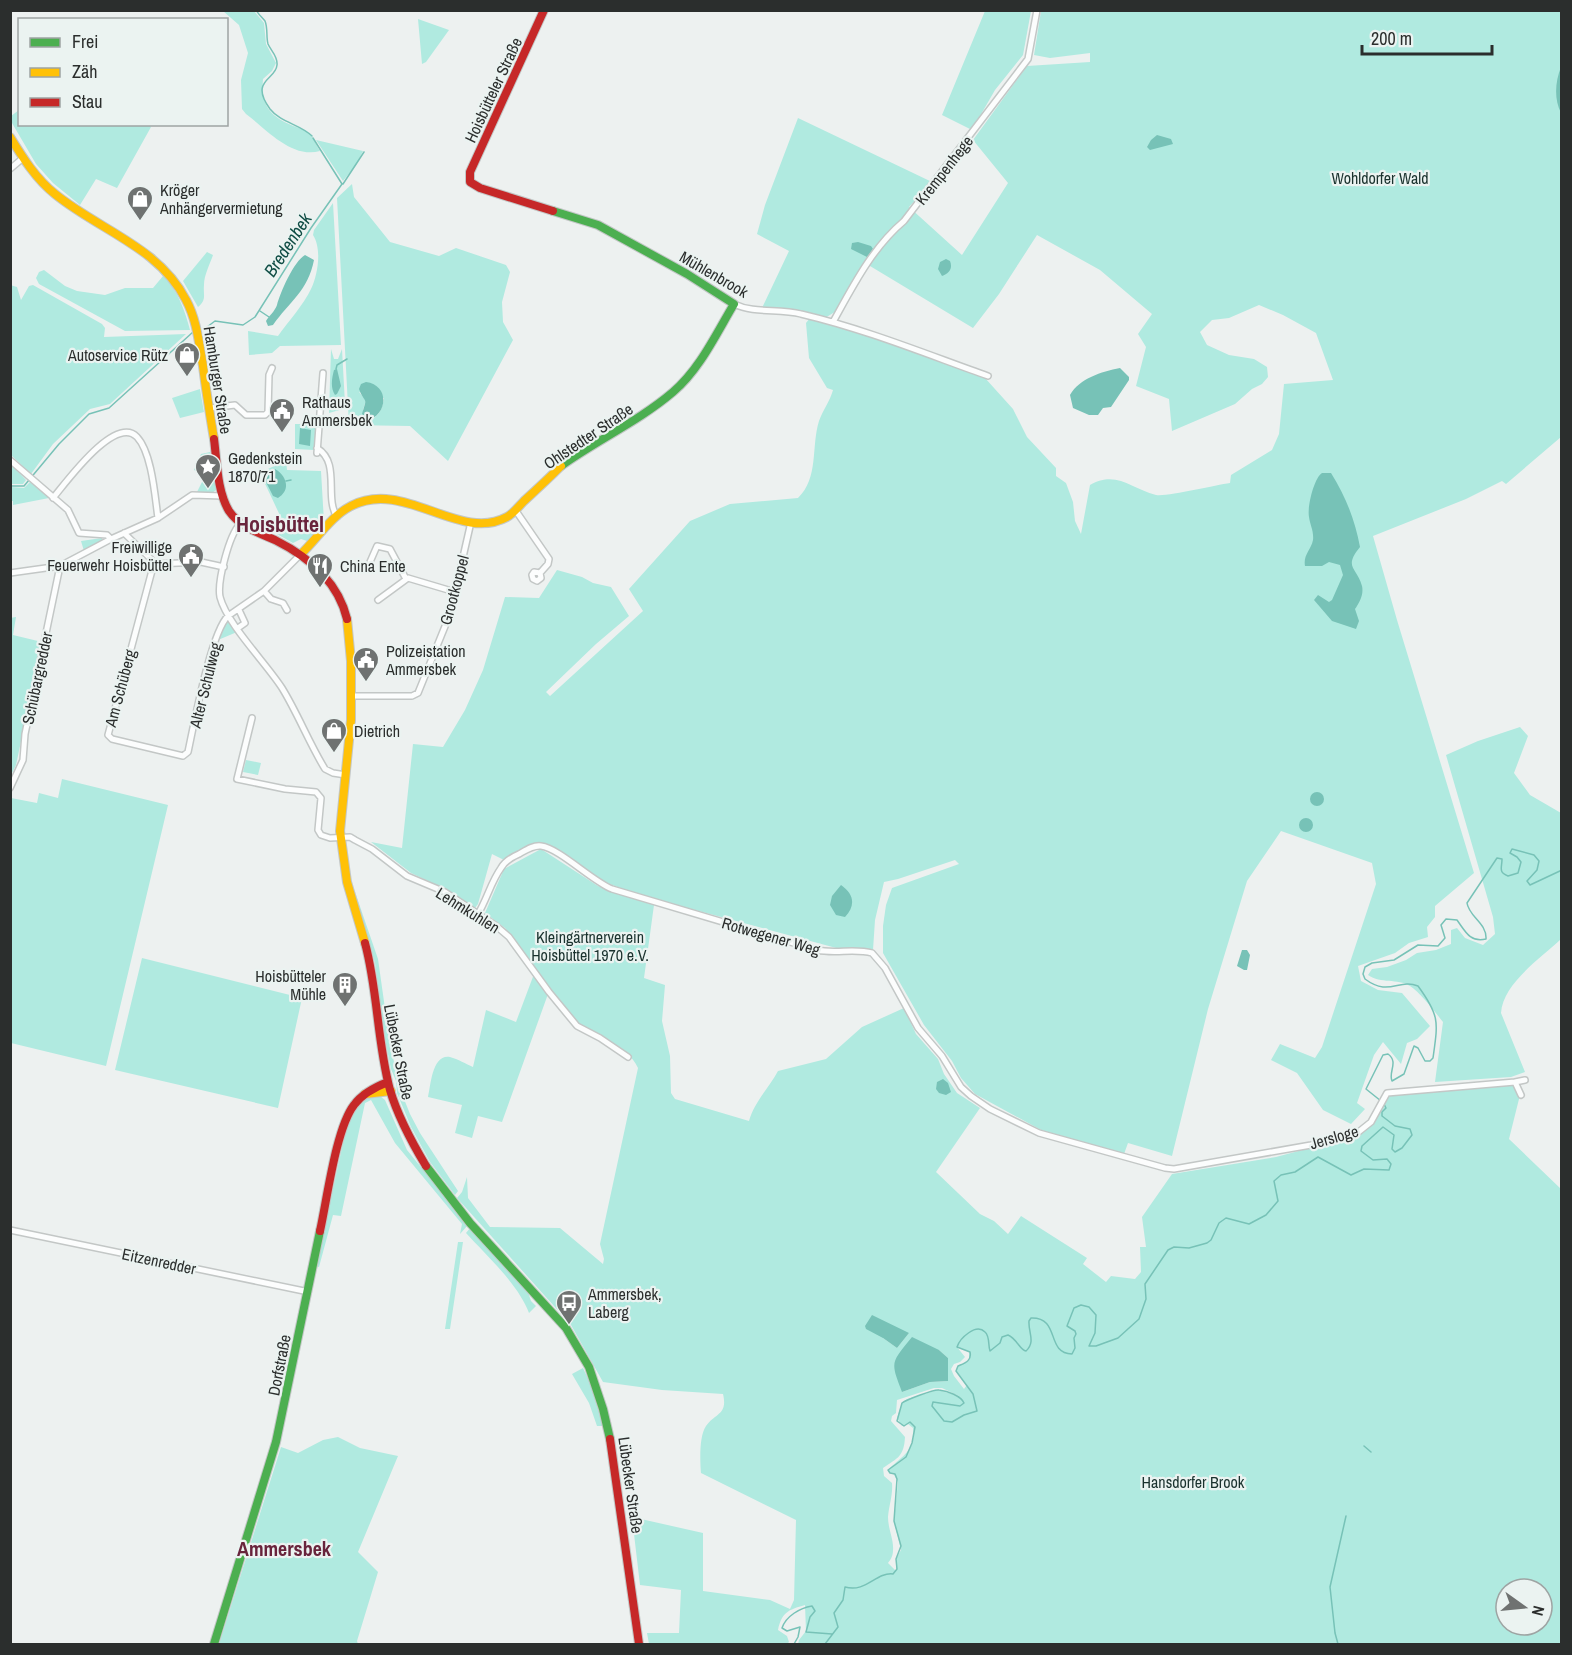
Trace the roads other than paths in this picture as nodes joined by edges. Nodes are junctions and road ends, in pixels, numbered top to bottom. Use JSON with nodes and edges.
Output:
{"nodes":[{"id":1,"x":544,"y":10,"type":"edge"},
{"id":2,"x":1036,"y":10,"type":"edge"},
{"id":3,"x":10,"y":137,"type":"edge"},
{"id":4,"x":23,"y":158,"type":"junction"},
{"id":5,"x":10,"y":169,"type":"edge"},
{"id":6,"x":470,"y":182,"type":"joint"},
{"id":7,"x":734,"y":304,"type":"junction"},
{"id":8,"x":833,"y":322,"type":"junction"},
{"id":9,"x":272,"y":368,"type":"dead end"},
{"id":10,"x":323,"y":373,"type":"dead end"},
{"id":11,"x":988,"y":376,"type":"dead end"},
{"id":12,"x":210,"y":408,"type":"junction"},
{"id":13,"x":10,"y":460,"type":"edge"},
{"id":14,"x":223,"y":496,"type":"junction"},
{"id":15,"x":53,"y":498,"type":"junction"},
{"id":16,"x":516,"y":511,"type":"junction"},
{"id":17,"x":337,"y":517,"type":"junction"},
{"id":18,"x":158,"y":518,"type":"junction"},
{"id":19,"x":471,"y":522,"type":"junction"},
{"id":20,"x":240,"y":524,"type":"junction"},
{"id":21,"x":124,"y":533,"type":"junction"},
{"id":22,"x":111,"y":539,"type":"junction"},
{"id":23,"x":301,"y":554,"type":"junction"},
{"id":24,"x":370,"y":562,"type":"dead end"},
{"id":25,"x":154,"y":563,"type":"junction"},
{"id":26,"x":60,"y":566,"type":"junction"},
{"id":27,"x":224,"y":567,"type":"junction"},
{"id":28,"x":10,"y":573,"type":"edge"},
{"id":29,"x":540,"y":573,"type":"dead end"},
{"id":30,"x":406,"y":579,"type":"junction"},
{"id":31,"x":264,"y":591,"type":"junction"},
{"id":32,"x":455,"y":592,"type":"junction"},
{"id":33,"x":378,"y":600,"type":"dead end"},
{"id":34,"x":287,"y":609,"type":"dead end"},
{"id":35,"x":239,"y":610,"type":"junction"},
{"id":36,"x":228,"y":616,"type":"junction"},
{"id":37,"x":238,"y":628,"type":"junction"},
{"id":38,"x":352,"y":696,"type":"junction"},
{"id":39,"x":252,"y":718,"type":"dead end"},
{"id":40,"x":185,"y":756,"type":"joint"},
{"id":41,"x":346,"y":775,"type":"junction"},
{"id":42,"x":10,"y":788,"type":"edge"},
{"id":43,"x":341,"y":838,"type":"junction"},
{"id":44,"x":478,"y":914,"type":"junction"},
{"id":45,"x":628,"y":1057,"type":"dead end"},
{"id":46,"x":1525,"y":1080,"type":"dead end"},
{"id":47,"x":388,"y":1082,"type":"junction"},
{"id":48,"x":1515,"y":1082,"type":"junction"},
{"id":49,"x":391,"y":1091,"type":"junction"},
{"id":50,"x":365,"y":1094,"type":"junction"},
{"id":51,"x":1521,"y":1095,"type":"dead end"},
{"id":52,"x":1170,"y":1169,"type":"joint"},
{"id":53,"x":10,"y":1230,"type":"edge"},
{"id":54,"x":307,"y":1294,"type":"junction"},
{"id":55,"x":214,"y":1644,"type":"edge"},
{"id":56,"x":639,"y":1644,"type":"edge"}],
"edges":[{"from":1,"to":6,"type":"main road","name":"Hoisbütteler Straße"},
{"from":2,"to":8,"type":"street","name":"Krempenhege"},
{"from":3,"to":4,"type":"main road","name":"Hamburger Straße"},
{"from":4,"to":5,"type":"street"},
{"from":4,"to":12,"type":"main road","name":"Hamburger Straße"},
{"from":6,"to":7,"type":"main road","name":"Mühlenbrook"},
{"from":7,"to":8,"type":"street","name":"Mühlenbrook"},
{"from":7,"to":16,"type":"main road","name":"Ohlstedter Straße"},
{"from":8,"to":11,"type":"street","name":"Mühlenbrook"},
{"from":9,"to":12,"type":"street"},
{"from":10,"to":17,"type":"street"},
{"from":12,"to":14,"type":"main road","name":"Hamburger Straße"},
{"from":13,"to":15,"type":"street"},
{"from":14,"to":18,"type":"street"},
{"from":14,"to":20,"type":"main road","name":"Hamburger Straße"},
{"from":15,"to":18,"type":"street"},
{"from":15,"to":22,"type":"street"},
{"from":16,"to":19,"type":"main road","name":"Ohlstedter Straße"},
{"from":16,"to":29,"type":"street"},
{"from":17,"to":19,"type":"main road","name":"Ohlstedter Straße"},
{"from":17,"to":23,"type":"main road","name":"Ohlstedter Straße"},
{"from":18,"to":21,"type":"street"},
{"from":19,"to":32,"type":"street","name":"Grootkoppel"},
{"from":20,"to":23,"type":"main road","name":"Lübecker Straße"},
{"from":20,"to":27,"type":"street"},
{"from":21,"to":22,"type":"street"},
{"from":21,"to":25,"type":"street"},
{"from":22,"to":26,"type":"street"},
{"from":23,"to":31,"type":"street"},
{"from":23,"to":38,"type":"main road","name":"Lübecker Straße"},
{"from":24,"to":30,"type":"street"},
{"from":25,"to":27,"type":"street"},
{"from":25,"to":40,"type":"street","name":"Am Schüberg"},
{"from":26,"to":28,"type":"street"},
{"from":26,"to":42,"type":"street","name":"Schübargredder"},
{"from":27,"to":36,"type":"street"},
{"from":30,"to":32,"type":"street"},
{"from":30,"to":33,"type":"street"},
{"from":31,"to":34,"type":"street"},
{"from":31,"to":35,"type":"street"},
{"from":32,"to":38,"type":"street","name":"Grootkoppel"},
{"from":35,"to":36,"type":"street"},
{"from":35,"to":37,"type":"street"},
{"from":36,"to":37,"type":"street"},
{"from":36,"to":40,"type":"street","name":"Alter Schulweg"},
{"from":37,"to":41,"type":"street"},
{"from":38,"to":41,"type":"main road","name":"Lübecker Straße"},
{"from":39,"to":43,"type":"street","name":"Lehmkuhlen"},
{"from":41,"to":43,"type":"main road","name":"Lübecker Straße"},
{"from":43,"to":44,"type":"street","name":"Lehmkuhlen"},
{"from":43,"to":47,"type":"main road","name":"Lübecker Straße"},
{"from":44,"to":45,"type":"street","name":"Lehmkuhlen"},
{"from":44,"to":52,"type":"street","name":"Rotwegener Weg"},
{"from":46,"to":48,"type":"street","name":"Jersloge"},
{"from":47,"to":49,"type":"main road","name":"Lübecker Straße"},
{"from":47,"to":50,"type":"main road","name":"Dorfstraße"},
{"from":48,"to":51,"type":"street"},
{"from":48,"to":52,"type":"street","name":"Jersloge"},
{"from":49,"to":50,"type":"main road"},
{"from":49,"to":56,"type":"main road","name":"Lübecker Straße"},
{"from":50,"to":54,"type":"main road","name":"Dorfstraße"},
{"from":53,"to":54,"type":"street","name":"Eitzenredder"},
{"from":54,"to":55,"type":"main road","name":"Dorfstraße"}]}
